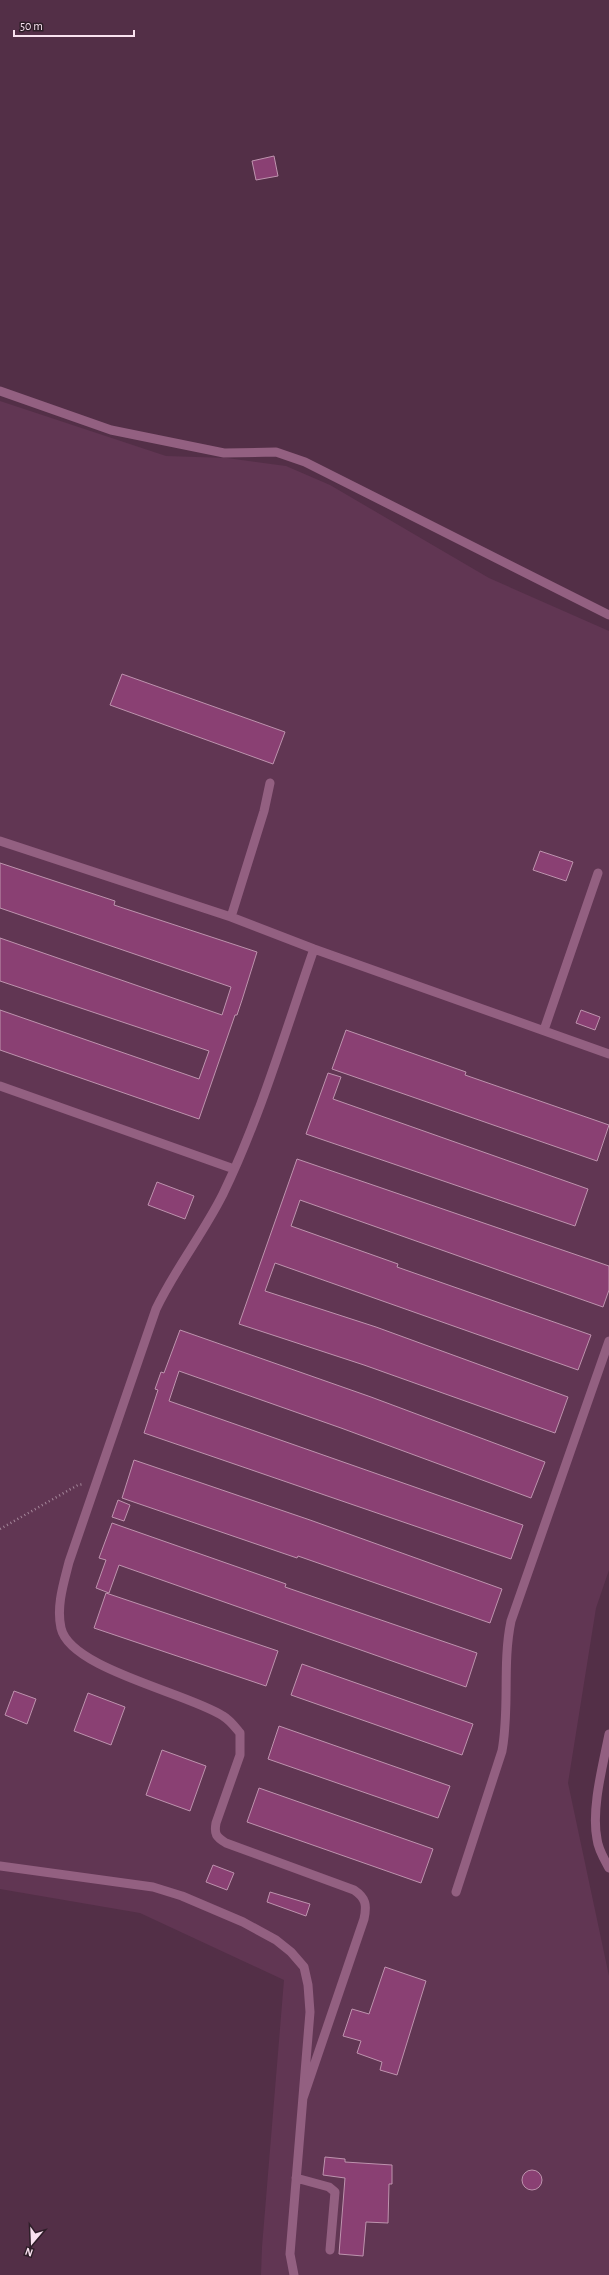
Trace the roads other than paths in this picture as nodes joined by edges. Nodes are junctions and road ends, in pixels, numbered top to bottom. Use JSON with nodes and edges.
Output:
{"nodes":[{"id":1,"x":0,"y":391,"type":"edge"},
{"id":2,"x":609,"y":614,"type":"edge"},
{"id":3,"x":270,"y":784,"type":"dead end"},
{"id":4,"x":0,"y":841,"type":"edge"},
{"id":5,"x":598,"y":873,"type":"dead end"},
{"id":6,"x":231,"y":917,"type":"junction"},
{"id":7,"x":314,"y":949,"type":"junction"},
{"id":8,"x":544,"y":1030,"type":"junction"},
{"id":9,"x":609,"y":1054,"type":"edge"},
{"id":10,"x":0,"y":1086,"type":"edge"},
{"id":11,"x":234,"y":1169,"type":"junction"},
{"id":12,"x":609,"y":1340,"type":"edge"},
{"id":13,"x":609,"y":1734,"type":"edge"},
{"id":14,"x":0,"y":1866,"type":"edge"},
{"id":15,"x":609,"y":1868,"type":"edge"},
{"id":16,"x":456,"y":1892,"type":"dead end"},
{"id":17,"x":303,"y":2098,"type":"junction"},
{"id":18,"x":296,"y":2178,"type":"junction"},
{"id":19,"x":330,"y":2250,"type":"dead end"},
{"id":20,"x":294,"y":2275,"type":"edge"}],
"edges":[{"from":1,"to":2,"type":"lane"},
{"from":3,"to":6,"type":"lane"},
{"from":4,"to":6,"type":"lane"},
{"from":5,"to":8,"type":"lane"},
{"from":6,"to":7,"type":"lane"},
{"from":7,"to":8,"type":"lane"},
{"from":7,"to":11,"type":"lane"},
{"from":8,"to":9,"type":"lane"},
{"from":10,"to":11,"type":"lane"},
{"from":11,"to":17,"type":"lane"},
{"from":12,"to":16,"type":"lane"},
{"from":13,"to":15,"type":"lane"},
{"from":14,"to":17,"type":"lane"},
{"from":17,"to":18,"type":"lane"},
{"from":18,"to":19,"type":"lane"},
{"from":18,"to":20,"type":"lane"}]}
